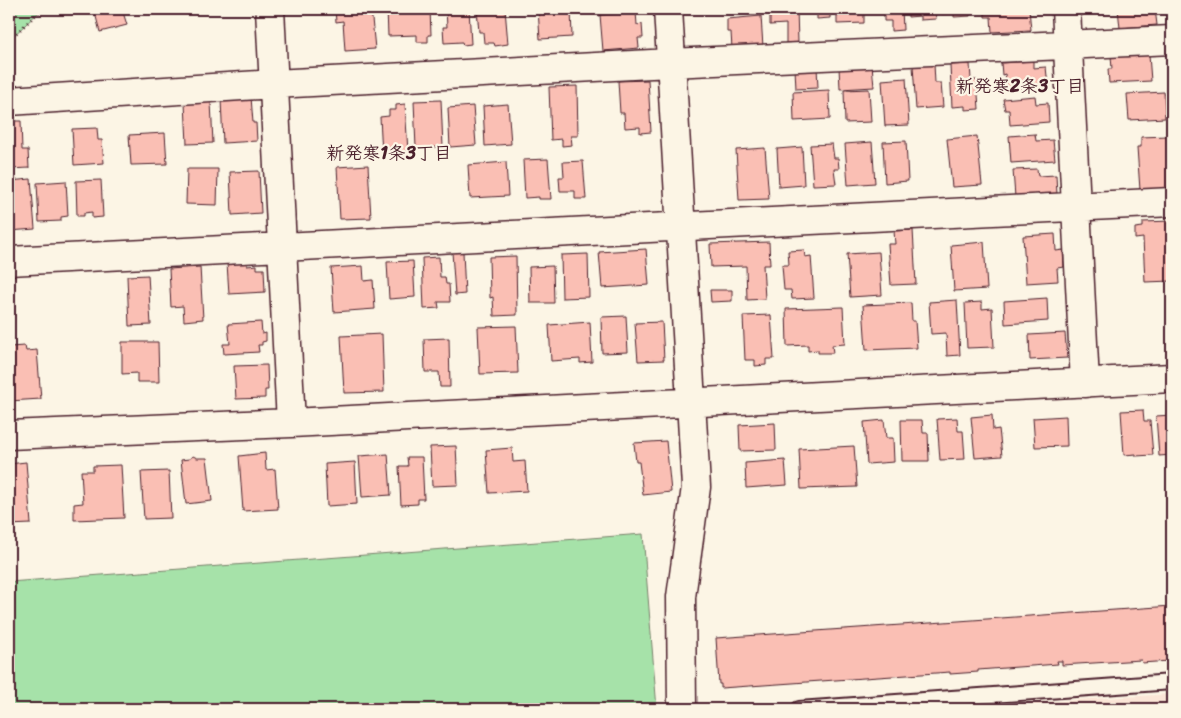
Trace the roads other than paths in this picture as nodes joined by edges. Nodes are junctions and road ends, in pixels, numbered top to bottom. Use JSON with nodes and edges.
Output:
{"nodes":[{"id":1,"x":270,"y":9,"type":"edge"},
{"id":2,"x":668,"y":9,"type":"edge"},
{"id":3,"x":1066,"y":9,"type":"edge"},
{"id":4,"x":1172,"y":40,"type":"edge"},
{"id":5,"x":1068,"y":46,"type":"junction"},
{"id":6,"x":670,"y":63,"type":"junction"},
{"id":7,"x":274,"y":84,"type":"junction"},
{"id":8,"x":9,"y":101,"type":"edge"},
{"id":9,"x":1172,"y":202,"type":"edge"},
{"id":10,"x":1077,"y":206,"type":"junction"},
{"id":11,"x":680,"y":226,"type":"junction"},
{"id":12,"x":282,"y":248,"type":"junction"},
{"id":13,"x":9,"y":261,"type":"edge"},
{"id":14,"x":1172,"y":378,"type":"edge"},
{"id":15,"x":1086,"y":383,"type":"junction"},
{"id":16,"x":689,"y":401,"type":"junction"},
{"id":17,"x":291,"y":423,"type":"junction"},
{"id":18,"x":9,"y":435,"type":"edge"},
{"id":19,"x":1172,"y":682,"type":"edge"},
{"id":20,"x":682,"y":709,"type":"edge"},
{"id":21,"x":799,"y":709,"type":"edge"}],
"edges":[{"from":1,"to":7,"type":"street"},
{"from":2,"to":6,"type":"street"},
{"from":3,"to":5,"type":"street"},
{"from":4,"to":5,"type":"street"},
{"from":5,"to":6,"type":"street"},
{"from":5,"to":10,"type":"street"},
{"from":6,"to":7,"type":"street"},
{"from":6,"to":11,"type":"street"},
{"from":7,"to":8,"type":"street"},
{"from":7,"to":12,"type":"street"},
{"from":9,"to":10,"type":"street"},
{"from":10,"to":11,"type":"street"},
{"from":10,"to":15,"type":"street"},
{"from":11,"to":12,"type":"street"},
{"from":11,"to":16,"type":"street"},
{"from":12,"to":13,"type":"street"},
{"from":12,"to":17,"type":"street"},
{"from":14,"to":15,"type":"street"},
{"from":15,"to":16,"type":"street"},
{"from":16,"to":17,"type":"street"},
{"from":16,"to":20,"type":"street"},
{"from":17,"to":18,"type":"street"},
{"from":19,"to":21,"type":"lane"}]}
